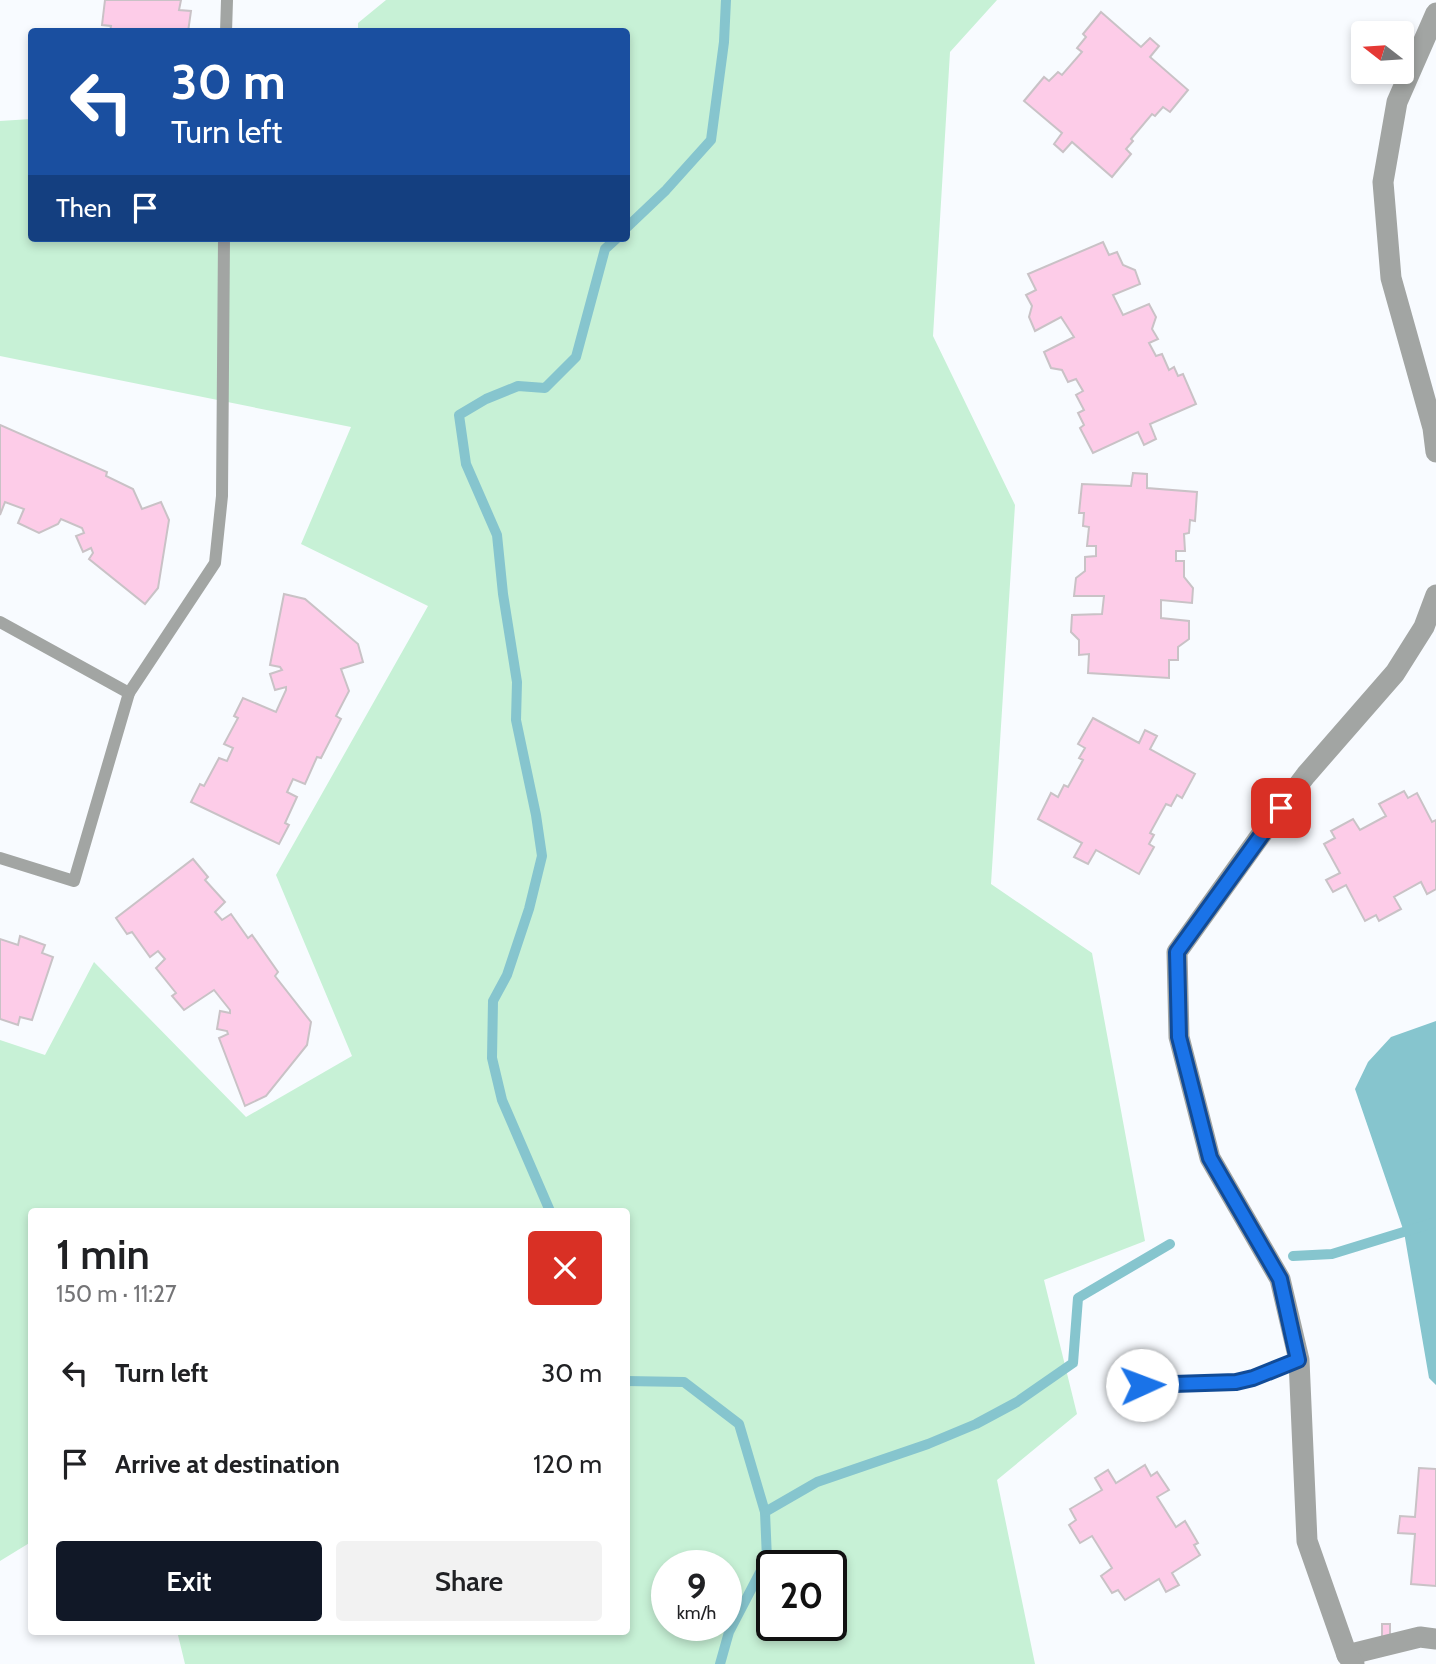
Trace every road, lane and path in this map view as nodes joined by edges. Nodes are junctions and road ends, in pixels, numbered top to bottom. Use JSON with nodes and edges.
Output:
{"nodes":[{"id":1,"x":227,"y":0,"type":"edge"},
{"id":2,"x":1436,"y":13,"type":"edge"},
{"id":3,"x":226,"y":28,"type":"edge"},
{"id":4,"x":224,"y":242,"type":"edge"},
{"id":5,"x":1436,"y":452,"type":"edge"},
{"id":6,"x":1436,"y":595,"type":"edge"},
{"id":7,"x":0,"y":622,"type":"edge"},
{"id":8,"x":129,"y":694,"type":"junction"},
{"id":9,"x":0,"y":858,"type":"edge"},
{"id":10,"x":1298,"y":1360,"type":"junction"},
{"id":11,"x":1142,"y":1385,"type":"dead end"},
{"id":12,"x":1436,"y":1639,"type":"edge"},
{"id":13,"x":1351,"y":1659,"type":"edge"}],
"edges":[{"from":1,"to":3,"type":"lane"},
{"from":2,"to":5,"type":"street"},
{"from":4,"to":8,"type":"lane"},
{"from":6,"to":10,"type":"street"},
{"from":7,"to":8,"type":"lane"},
{"from":8,"to":9,"type":"lane"},
{"from":10,"to":11,"type":"lane"},
{"from":10,"to":13,"type":"street"},
{"from":12,"to":13,"type":"street"}]}
